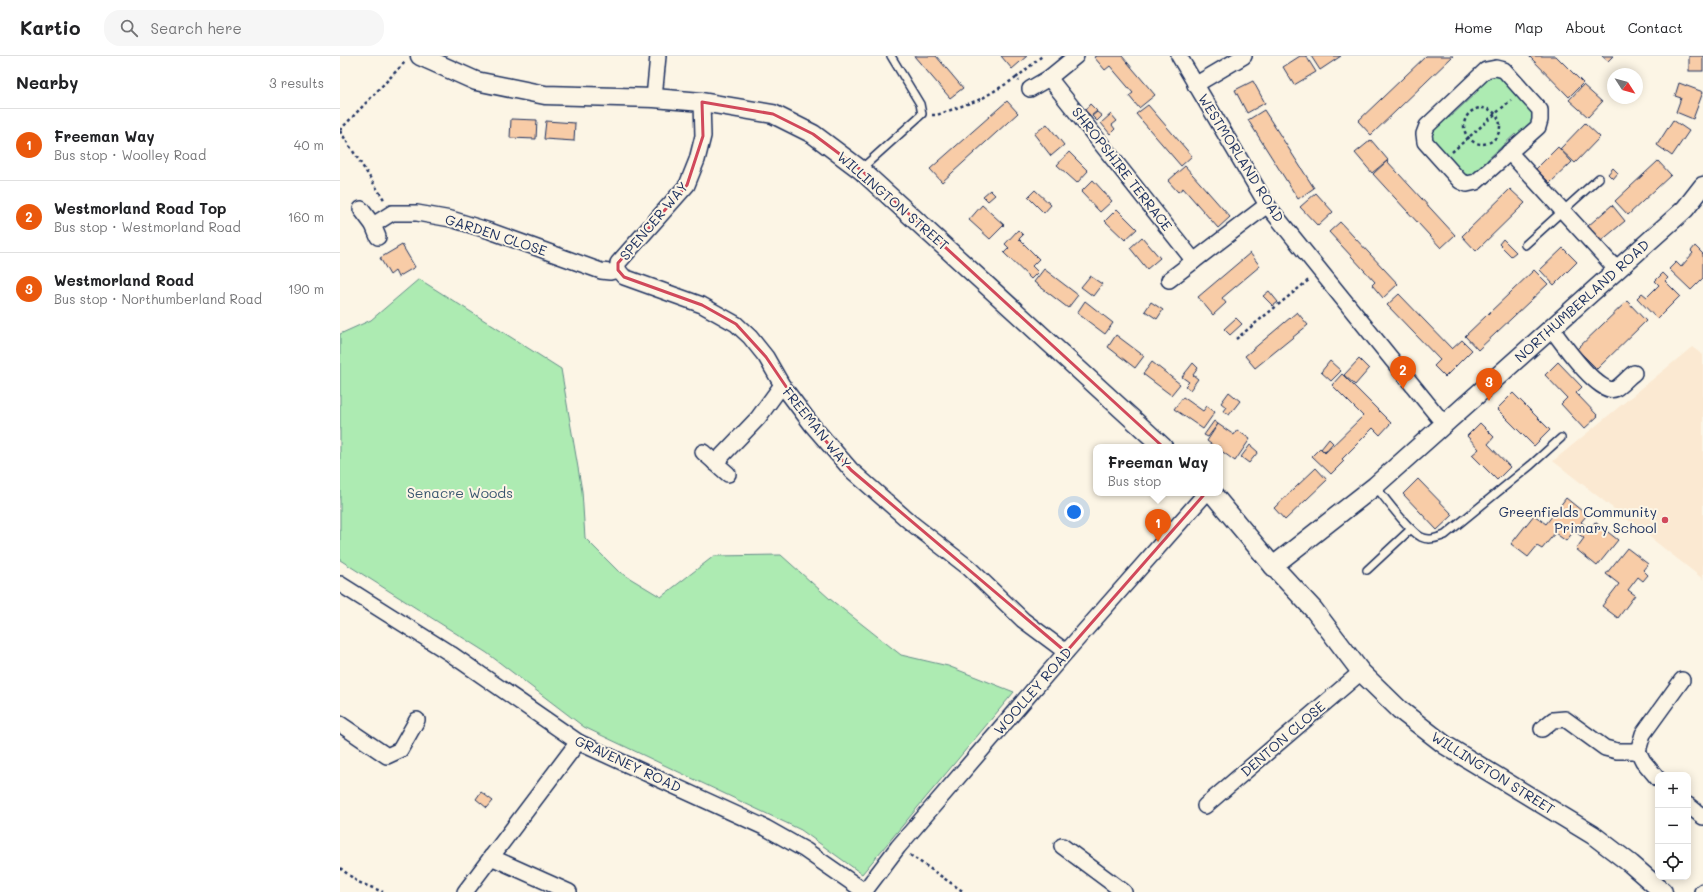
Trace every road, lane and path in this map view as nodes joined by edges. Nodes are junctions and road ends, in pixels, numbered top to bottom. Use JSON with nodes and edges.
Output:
{"nodes":[{"id":1,"x":410,"y":56,"type":"edge"},
{"id":2,"x":420,"y":56,"type":"edge"},
{"id":3,"x":658,"y":56,"type":"edge"},
{"id":4,"x":891,"y":56,"type":"edge"},
{"id":5,"x":1042,"y":56,"type":"edge"},
{"id":6,"x":1076,"y":56,"type":"edge"},
{"id":7,"x":1179,"y":56,"type":"edge"},
{"id":8,"x":1244,"y":56,"type":"edge"},
{"id":9,"x":1016,"y":78,"type":"junction"},
{"id":10,"x":1049,"y":78,"type":"junction"},
{"id":11,"x":1195,"y":85,"type":"junction"},
{"id":12,"x":1030,"y":89,"type":"joint"},
{"id":13,"x":1522,"y":90,"type":"junction"},
{"id":14,"x":654,"y":98,"type":"junction"},
{"id":15,"x":702,"y":102,"type":"junction"},
{"id":16,"x":922,"y":114,"type":"junction"},
{"id":17,"x":1496,"y":114,"type":"junction"},
{"id":18,"x":340,"y":130,"type":"edge"},
{"id":19,"x":1468,"y":138,"type":"junction"},
{"id":20,"x":1509,"y":152,"type":"junction"},
{"id":21,"x":1442,"y":161,"type":"junction"},
{"id":22,"x":861,"y":170,"type":"junction"},
{"id":23,"x":1599,"y":178,"type":"dead end"},
{"id":24,"x":1703,"y":186,"type":"edge"},
{"id":25,"x":1267,"y":205,"type":"junction"},
{"id":26,"x":361,"y":209,"type":"dead end"},
{"id":27,"x":1563,"y":212,"type":"junction"},
{"id":28,"x":392,"y":213,"type":"junction"},
{"id":29,"x":1525,"y":245,"type":"dead end"},
{"id":30,"x":1194,"y":261,"type":"junction"},
{"id":31,"x":618,"y":270,"type":"junction"},
{"id":32,"x":1616,"y":270,"type":"junction"},
{"id":33,"x":1320,"y":271,"type":"junction"},
{"id":34,"x":1169,"y":280,"type":"dead end"},
{"id":35,"x":1551,"y":328,"type":"junction"},
{"id":36,"x":1236,"y":339,"type":"dead end"},
{"id":37,"x":1634,"y":373,"type":"dead end"},
{"id":38,"x":782,"y":385,"type":"junction"},
{"id":39,"x":1444,"y":424,"type":"junction"},
{"id":40,"x":1562,"y":438,"type":"dead end"},
{"id":41,"x":1160,"y":444,"type":"edge"},
{"id":42,"x":703,"y":452,"type":"dead end"},
{"id":43,"x":715,"y":463,"type":"junction"},
{"id":44,"x":728,"y":474,"type":"dead end"},
{"id":45,"x":1375,"y":486,"type":"junction"},
{"id":46,"x":1203,"y":496,"type":"edge"},
{"id":47,"x":1215,"y":496,"type":"edge"},
{"id":48,"x":1411,"y":529,"type":"junction"},
{"id":49,"x":1273,"y":566,"type":"junction"},
{"id":50,"x":1367,"y":570,"type":"dead end"},
{"id":51,"x":340,"y":584,"type":"edge"},
{"id":52,"x":1066,"y":652,"type":"junction"},
{"id":53,"x":1361,"y":672,"type":"junction"},
{"id":54,"x":1682,"y":680,"type":"dead end"},
{"id":55,"x":418,"y":720,"type":"dead end"},
{"id":56,"x":340,"y":724,"type":"edge"},
{"id":57,"x":1542,"y":729,"type":"dead end"},
{"id":58,"x":578,"y":742,"type":"junction"},
{"id":59,"x":1638,"y":751,"type":"junction"},
{"id":60,"x":1655,"y":775,"type":"edge"},
{"id":61,"x":1205,"y":806,"type":"dead end"},
{"id":62,"x":1691,"y":807,"type":"edge"},
{"id":63,"x":1703,"y":817,"type":"edge"},
{"id":64,"x":1062,"y":846,"type":"dead end"},
{"id":65,"x":898,"y":847,"type":"junction"},
{"id":66,"x":491,"y":857,"type":"junction"},
{"id":67,"x":340,"y":868,"type":"edge"},
{"id":68,"x":383,"y":892,"type":"edge"},
{"id":69,"x":465,"y":892,"type":"edge"},
{"id":70,"x":569,"y":892,"type":"edge"},
{"id":71,"x":864,"y":892,"type":"edge"},
{"id":72,"x":964,"y":892,"type":"edge"},
{"id":73,"x":1124,"y":892,"type":"edge"},
{"id":74,"x":1663,"y":892,"type":"edge"}],
"edges":[{"from":1,"to":18,"type":"path"},
{"from":2,"to":14,"type":"street","name":"WILLINGTON STREET"},
{"from":3,"to":14,"type":"street"},
{"from":4,"to":16,"type":"lane"},
{"from":5,"to":9,"type":"path"},
{"from":6,"to":10,"type":"street"},
{"from":7,"to":11,"type":"street","name":"WESTMORLAND ROAD"},
{"from":8,"to":11,"type":"street"},
{"from":9,"to":12,"type":"path"},
{"from":9,"to":16,"type":"path"},
{"from":10,"to":12,"type":"street"},
{"from":10,"to":30,"type":"street","name":"SHROPSHIRE TERRACE"},
{"from":11,"to":25,"type":"street","name":"WESTMORLAND ROAD"},
{"from":13,"to":17,"type":"path"},
{"from":13,"to":20,"type":"street"},
{"from":13,"to":21,"type":"street"},
{"from":14,"to":15,"type":"street","name":"WILLINGTON STREET"},
{"from":15,"to":22,"type":"street","name":"WILLINGTON STREET"},
{"from":15,"to":31,"type":"street","name":"SPENCER WAY"},
{"from":16,"to":22,"type":"lane"},
{"from":17,"to":19,"type":"path"},
{"from":17,"to":19,"type":"path"},
{"from":17,"to":19,"type":"path"},
{"from":18,"to":28,"type":"path"},
{"from":19,"to":21,"type":"path"},
{"from":20,"to":21,"type":"street"},
{"from":20,"to":27,"type":"street"},
{"from":22,"to":41,"type":"street","name":"WILLINGTON STREET"},
{"from":23,"to":27,"type":"lane"},
{"from":24,"to":32,"type":"street","name":"NORTHUMBERLAND ROAD"},
{"from":25,"to":30,"type":"street"},
{"from":25,"to":33,"type":"street","name":"WESTMORLAND ROAD"},
{"from":26,"to":28,"type":"street","name":"GARDEN CLOSE"},
{"from":27,"to":29,"type":"lane"},
{"from":27,"to":32,"type":"street"},
{"from":28,"to":31,"type":"street","name":"GARDEN CLOSE"},
{"from":30,"to":34,"type":"street"},
{"from":31,"to":38,"type":"street","name":"FREEMAN WAY"},
{"from":32,"to":35,"type":"street","name":"NORTHUMBERLAND ROAD"},
{"from":33,"to":36,"type":"path"},
{"from":33,"to":39,"type":"street","name":"WESTMORLAND ROAD"},
{"from":35,"to":37,"type":"street"},
{"from":35,"to":39,"type":"street","name":"NORTHUMBERLAND ROAD"},
{"from":38,"to":43,"type":"street"},
{"from":38,"to":52,"type":"street","name":"FREEMAN WAY"},
{"from":39,"to":45,"type":"street","name":"NORTHUMBERLAND ROAD"},
{"from":40,"to":48,"type":"lane"},
{"from":42,"to":43,"type":"street"},
{"from":43,"to":44,"type":"street"},
{"from":45,"to":48,"type":"lane"},
{"from":45,"to":49,"type":"street","name":"NORTHUMBERLAND ROAD"},
{"from":46,"to":52,"type":"street","name":"WOOLLEY ROAD"},
{"from":47,"to":49,"type":"street","name":"WILLINGTON STREET"},
{"from":48,"to":50,"type":"lane"},
{"from":49,"to":53,"type":"street","name":"WILLINGTON STREET"},
{"from":51,"to":58,"type":"street","name":"GRAVENEY ROAD"},
{"from":52,"to":65,"type":"street","name":"WOOLLEY ROAD"},
{"from":53,"to":61,"type":"street","name":"DENTON CLOSE"},
{"from":53,"to":74,"type":"street","name":"WILLINGTON STREET"},
{"from":54,"to":59,"type":"street"},
{"from":55,"to":56,"type":"street"},
{"from":57,"to":59,"type":"street"},
{"from":58,"to":66,"type":"street"},
{"from":58,"to":71,"type":"street","name":"GRAVENEY ROAD"},
{"from":59,"to":60,"type":"street"},
{"from":62,"to":63,"type":"street"},
{"from":64,"to":73,"type":"street"},
{"from":65,"to":71,"type":"street","name":"WOOLLEY ROAD"},
{"from":65,"to":72,"type":"path"},
{"from":66,"to":69,"type":"street"},
{"from":66,"to":70,"type":"street"},
{"from":67,"to":68,"type":"path"}]}
